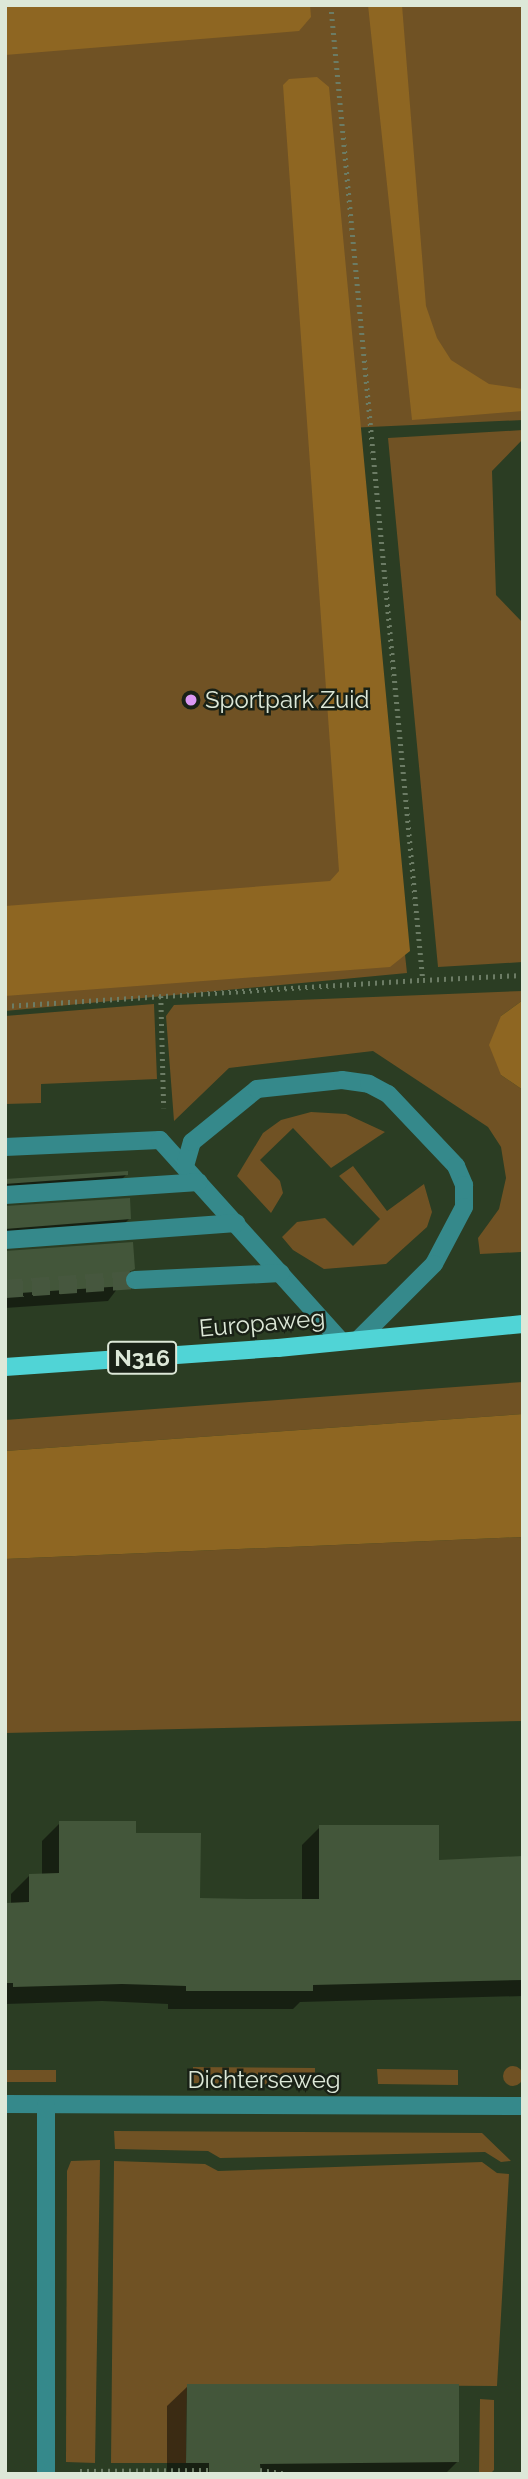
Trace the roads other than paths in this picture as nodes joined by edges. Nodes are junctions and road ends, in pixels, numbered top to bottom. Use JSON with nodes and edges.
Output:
{"nodes":[{"id":1,"x":5,"y":1147,"type":"edge"},
{"id":2,"x":185,"y":1166,"type":"junction"},
{"id":3,"x":200,"y":1182,"type":"junction"},
{"id":4,"x":5,"y":1195,"type":"edge"},
{"id":5,"x":236,"y":1223,"type":"junction"},
{"id":6,"x":5,"y":1240,"type":"edge"},
{"id":7,"x":281,"y":1273,"type":"junction"},
{"id":8,"x":135,"y":1280,"type":"tunnel mouth"},
{"id":9,"x":523,"y":1324,"type":"edge"},
{"id":10,"x":350,"y":1340,"type":"junction"},
{"id":11,"x":5,"y":1367,"type":"edge"},
{"id":12,"x":5,"y":2104,"type":"edge"},
{"id":13,"x":46,"y":2105,"type":"junction"},
{"id":14,"x":523,"y":2106,"type":"edge"},
{"id":15,"x":46,"y":2472,"type":"edge"}],
"edges":[{"from":1,"to":2,"type":"street"},
{"from":2,"to":3,"type":"street"},
{"from":2,"to":10,"type":"street"},
{"from":3,"to":4,"type":"street"},
{"from":3,"to":5,"type":"street"},
{"from":5,"to":6,"type":"street"},
{"from":5,"to":7,"type":"street"},
{"from":7,"to":8,"type":"street"},
{"from":7,"to":10,"type":"street"},
{"from":9,"to":10,"type":"main road","name":"Europaweg","number":"N316"},
{"from":10,"to":11,"type":"main road","name":"Europaweg","number":"N316"},
{"from":12,"to":13,"type":"street","name":"Dichterseweg"},
{"from":13,"to":14,"type":"street","name":"Dichterseweg"},
{"from":13,"to":15,"type":"street"}]}
